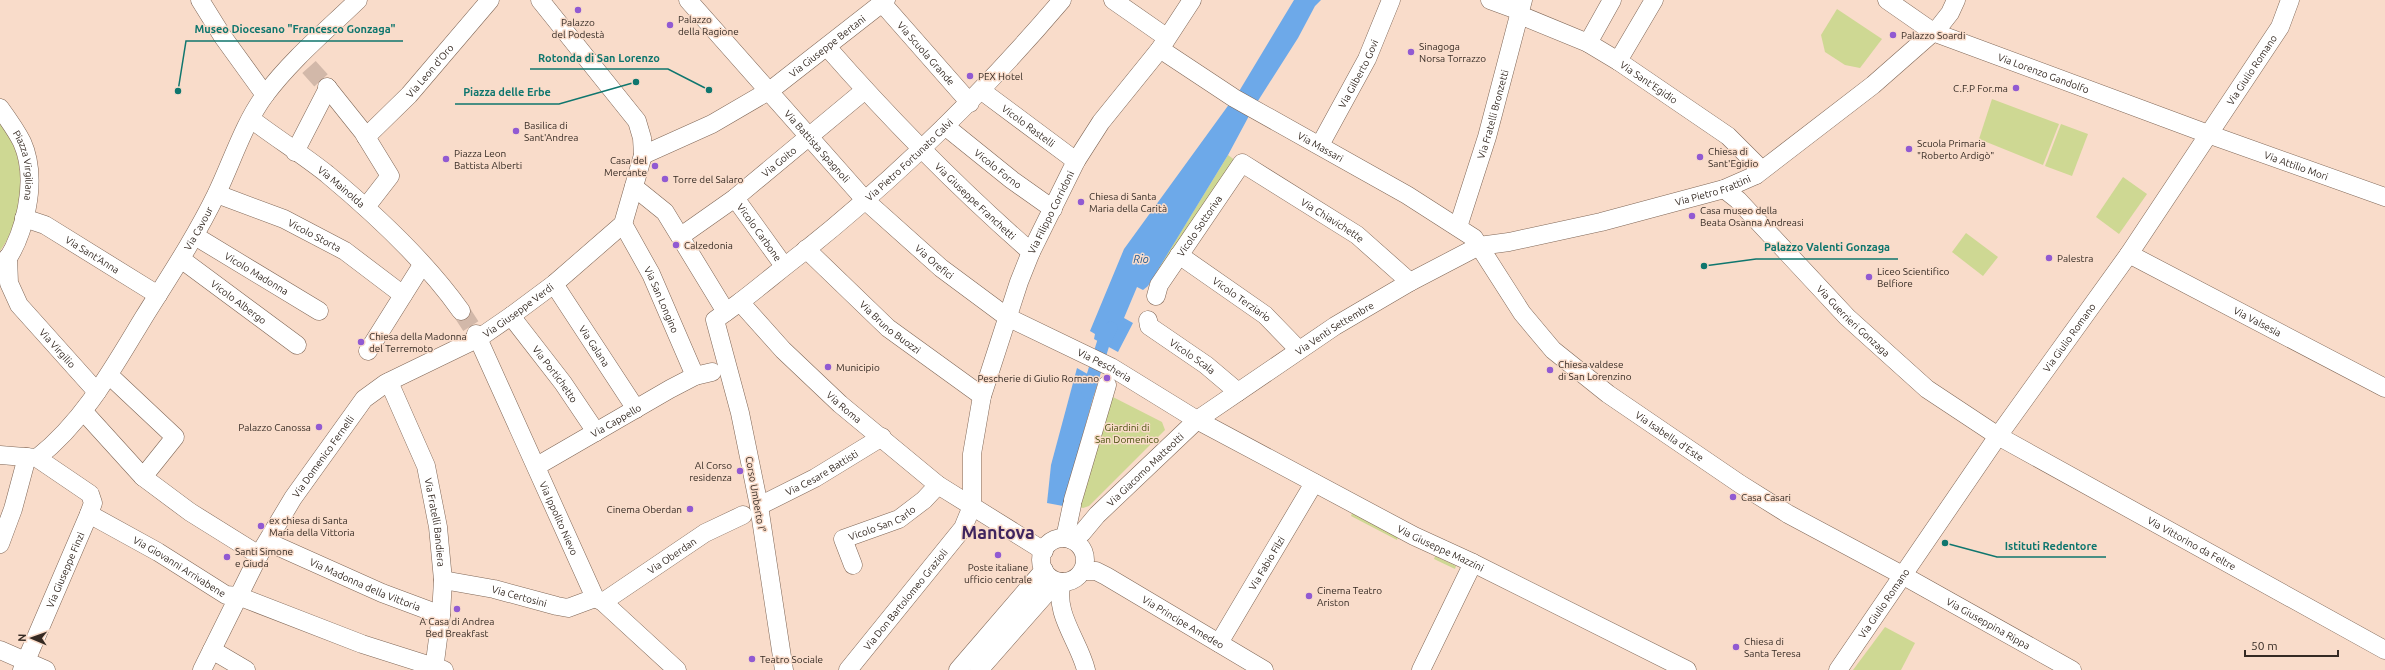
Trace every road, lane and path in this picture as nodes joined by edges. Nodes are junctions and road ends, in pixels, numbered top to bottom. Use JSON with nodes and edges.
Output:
{"nodes":[{"id":1,"x":200,"y":0,"type":"edge"},
{"id":2,"x":358,"y":0,"type":"edge"},
{"id":3,"x":490,"y":0,"type":"edge"},
{"id":4,"x":540,"y":0,"type":"edge"},
{"id":5,"x":1062,"y":0,"type":"edge"},
{"id":6,"x":1113,"y":0,"type":"edge"},
{"id":7,"x":1192,"y":0,"type":"edge"},
{"id":8,"x":1391,"y":0,"type":"edge"},
{"id":9,"x":1490,"y":0,"type":"edge"},
{"id":10,"x":1612,"y":0,"type":"edge"},
{"id":11,"x":1654,"y":0,"type":"edge"},
{"id":12,"x":1887,"y":0,"type":"edge"},
{"id":13,"x":1956,"y":0,"type":"edge"},
{"id":14,"x":2290,"y":0,"type":"edge"},
{"id":15,"x":692,"y":1,"type":"edge"},
{"id":16,"x":884,"y":2,"type":"edge"},
{"id":17,"x":1521,"y":9,"type":"edge"},
{"id":18,"x":1933,"y":32,"type":"junction"},
{"id":19,"x":1163,"y":43,"type":"junction"},
{"id":20,"x":1588,"y":43,"type":"junction"},
{"id":21,"x":827,"y":47,"type":"junction"},
{"id":22,"x":1618,"y":60,"type":"junction"},
{"id":23,"x":865,"y":90,"type":"junction"},
{"id":24,"x":767,"y":92,"type":"junction"},
{"id":25,"x":265,"y":95,"type":"junction"},
{"id":26,"x":976,"y":97,"type":"junction"},
{"id":27,"x":0,"y":108,"type":"edge"},
{"id":28,"x":251,"y":119,"type":"junction"},
{"id":29,"x":945,"y":126,"type":"junction"},
{"id":30,"x":2208,"y":134,"type":"junction"},
{"id":31,"x":364,"y":135,"type":"junction"},
{"id":32,"x":809,"y":139,"type":"junction"},
{"id":33,"x":1320,"y":145,"type":"junction"},
{"id":34,"x":921,"y":150,"type":"junction"},
{"id":35,"x":295,"y":152,"type":"junction"},
{"id":36,"x":643,"y":155,"type":"junction"},
{"id":37,"x":1076,"y":161,"type":"junction"},
{"id":38,"x":1249,"y":167,"type":"joint"},
{"id":39,"x":1756,"y":175,"type":"junction"},
{"id":40,"x":634,"y":187,"type":"junction"},
{"id":41,"x":1724,"y":188,"type":"junction"},
{"id":42,"x":217,"y":194,"type":"junction"},
{"id":43,"x":2385,"y":197,"type":"edge"},
{"id":44,"x":735,"y":198,"type":"junction"},
{"id":45,"x":866,"y":201,"type":"junction"},
{"id":46,"x":366,"y":207,"type":"junction"},
{"id":47,"x":1053,"y":209,"type":"junction"},
{"id":48,"x":24,"y":218,"type":"junction"},
{"id":49,"x":1458,"y":227,"type":"junction"},
{"id":50,"x":619,"y":229,"type":"junction"},
{"id":51,"x":685,"y":233,"type":"junction"},
{"id":52,"x":195,"y":236,"type":"junction"},
{"id":53,"x":1479,"y":246,"type":"junction"},
{"id":54,"x":806,"y":249,"type":"junction"},
{"id":55,"x":1031,"y":252,"type":"junction"},
{"id":56,"x":2129,"y":254,"type":"junction"},
{"id":57,"x":1179,"y":255,"type":"junction"},
{"id":58,"x":181,"y":259,"type":"junction"},
{"id":59,"x":4,"y":264,"type":"edge"},
{"id":60,"x":422,"y":265,"type":"junction"},
{"id":61,"x":784,"y":266,"type":"junction"},
{"id":62,"x":1410,"y":282,"type":"junction"},
{"id":63,"x":554,"y":284,"type":"junction"},
{"id":64,"x":0,"y":294,"type":"edge"},
{"id":65,"x":158,"y":295,"type":"junction"},
{"id":66,"x":403,"y":295,"type":"junction"},
{"id":67,"x":1156,"y":296,"type":"dead end"},
{"id":68,"x":19,"y":305,"type":"junction"},
{"id":69,"x":731,"y":310,"type":"junction"},
{"id":70,"x":319,"y":311,"type":"dead end"},
{"id":71,"x":461,"y":311,"type":"tunnel mouth"},
{"id":72,"x":511,"y":316,"type":"junction"},
{"id":73,"x":1007,"y":317,"type":"junction"},
{"id":74,"x":1148,"y":320,"type":"dead end"},
{"id":75,"x":477,"y":336,"type":"junction"},
{"id":76,"x":297,"y":345,"type":"dead end"},
{"id":77,"x":1299,"y":350,"type":"junction"},
{"id":78,"x":368,"y":351,"type":"dead end"},
{"id":79,"x":703,"y":374,"type":"joint"},
{"id":80,"x":109,"y":375,"type":"junction"},
{"id":81,"x":389,"y":382,"type":"junction"},
{"id":82,"x":1107,"y":385,"type":"dead end"},
{"id":83,"x":2385,"y":388,"type":"edge"},
{"id":84,"x":97,"y":392,"type":"junction"},
{"id":85,"x":1238,"y":392,"type":"junction"},
{"id":86,"x":982,"y":396,"type":"junction"},
{"id":87,"x":636,"y":408,"type":"junction"},
{"id":88,"x":84,"y":412,"type":"junction"},
{"id":89,"x":1197,"y":420,"type":"junction"},
{"id":90,"x":596,"y":432,"type":"junction"},
{"id":91,"x":1998,"y":436,"type":"junction"},
{"id":92,"x":882,"y":438,"type":"junction"},
{"id":93,"x":0,"y":456,"type":"edge"},
{"id":94,"x":30,"y":460,"type":"junction"},
{"id":95,"x":536,"y":466,"type":"junction"},
{"id":96,"x":143,"y":477,"type":"junction"},
{"id":97,"x":1314,"y":483,"type":"junction"},
{"id":98,"x":938,"y":485,"type":"junction"},
{"id":99,"x":759,"y":506,"type":"junction"},
{"id":100,"x":972,"y":506,"type":"junction"},
{"id":101,"x":89,"y":514,"type":"junction"},
{"id":102,"x":743,"y":515,"type":"dead end"},
{"id":103,"x":1068,"y":539,"type":"junction"},
{"id":104,"x":0,"y":544,"type":"edge"},
{"id":105,"x":263,"y":548,"type":"junction"},
{"id":106,"x":1044,"y":551,"type":"junction"},
{"id":107,"x":1473,"y":562,"type":"junction"},
{"id":108,"x":853,"y":565,"type":"dead end"},
{"id":109,"x":1044,"y":570,"type":"junction"},
{"id":110,"x":1083,"y":571,"type":"junction"},
{"id":111,"x":1904,"y":576,"type":"junction"},
{"id":112,"x":443,"y":580,"type":"junction"},
{"id":113,"x":1062,"y":582,"type":"junction"},
{"id":114,"x":238,"y":596,"type":"junction"},
{"id":115,"x":599,"y":600,"type":"junction"},
{"id":116,"x":1024,"y":606,"type":"junction"},
{"id":117,"x":441,"y":615,"type":"junction"},
{"id":118,"x":1219,"y":643,"type":"junction"},
{"id":119,"x":0,"y":650,"type":"edge"},
{"id":120,"x":212,"y":650,"type":"junction"},
{"id":121,"x":2385,"y":650,"type":"edge"},
{"id":122,"x":24,"y":665,"type":"edge"},
{"id":123,"x":1083,"y":668,"type":"edge"},
{"id":124,"x":438,"y":669,"type":"edge"},
{"id":125,"x":46,"y":670,"type":"edge"},
{"id":126,"x":202,"y":670,"type":"edge"},
{"id":127,"x":246,"y":670,"type":"edge"},
{"id":128,"x":677,"y":670,"type":"edge"},
{"id":129,"x":784,"y":670,"type":"edge"},
{"id":130,"x":848,"y":670,"type":"edge"},
{"id":131,"x":958,"y":670,"type":"edge"},
{"id":132,"x":979,"y":670,"type":"edge"},
{"id":133,"x":1264,"y":670,"type":"edge"},
{"id":134,"x":1421,"y":670,"type":"edge"},
{"id":135,"x":1687,"y":670,"type":"edge"},
{"id":136,"x":1838,"y":670,"type":"edge"},
{"id":137,"x":2072,"y":670,"type":"edge"}],
"edges":[{"from":1,"to":25,"type":"street"},
{"from":2,"to":25,"type":"street","name":"Via Cavour"},
{"from":3,"to":31,"type":"street","name":"Via Leon d'Oro"},
{"from":4,"to":36,"type":"street"},
{"from":5,"to":26,"type":"street","name":"Via Pietro Fortunato Calvi"},
{"from":6,"to":19,"type":"street","name":"Via Massari"},
{"from":7,"to":19,"type":"street","name":"Via Filippo Corridoni"},
{"from":8,"to":33,"type":"street","name":"Via Gilberto Govi"},
{"from":9,"to":17,"type":"street","name":"Via Sant'Egidio"},
{"from":10,"to":20,"type":"street"},
{"from":11,"to":22,"type":"street"},
{"from":12,"to":18,"type":"street","name":"Via Lorenzo Gandolfo"},
{"from":13,"to":18,"type":"street","name":"Via Pietro Frattini"},
{"from":14,"to":30,"type":"street","name":"Via Giulio Romano"},
{"from":15,"to":24,"type":"street","name":"Via Battista Spagnoli"},
{"from":16,"to":21,"type":"street","name":"Via Giuseppe Bertani"},
{"from":16,"to":26,"type":"street","name":"Via Scuola Grande"},
{"from":17,"to":20,"type":"street","name":"Via Sant'Egidio"},
{"from":17,"to":49,"type":"street","name":"Via Fratelli Bronzetti"},
{"from":18,"to":30,"type":"street","name":"Via Lorenzo Gandolfo"},
{"from":18,"to":39,"type":"street","name":"Via Pietro Frattini"},
{"from":19,"to":33,"type":"street","name":"Via Massari"},
{"from":19,"to":37,"type":"street","name":"Via Filippo Corridoni"},
{"from":20,"to":22,"type":"street","name":"Via Sant'Egidio"},
{"from":21,"to":23,"type":"street","name":"Via Giuseppe Franchetti"},
{"from":21,"to":24,"type":"street","name":"Via Giuseppe Bertani"},
{"from":22,"to":39,"type":"street","name":"Via Sant'Egidio"},
{"from":23,"to":32,"type":"street","name":"Via Goito"},
{"from":23,"to":34,"type":"street","name":"Via Giuseppe Franchetti"},
{"from":24,"to":32,"type":"street","name":"Via Battista Spagnoli"},
{"from":24,"to":36,"type":"street","name":"Via Giuseppe Bertani"},
{"from":25,"to":28,"type":"street","name":"Via Cavour"},
{"from":26,"to":29,"type":"street","name":"Via Pietro Fortunato Calvi"},
{"from":26,"to":37,"type":"street","name":"Vicolo Rastelli"},
{"from":27,"to":48,"type":"street","name":"Piazza Virgiliana"},
{"from":28,"to":35,"type":"street","name":"Via Mainolda"},
{"from":28,"to":42,"type":"street","name":"Via Cavour"},
{"from":29,"to":34,"type":"street","name":"Via Pietro Fortunato Calvi"},
{"from":29,"to":47,"type":"street","name":"Vicolo Forno"},
{"from":30,"to":43,"type":"street","name":"Via Attilio Mori"},
{"from":30,"to":56,"type":"street","name":"Via Giulio Romano"},
{"from":31,"to":35,"type":"street"},
{"from":31,"to":46,"type":"street"},
{"from":32,"to":44,"type":"street","name":"Via Goito"},
{"from":32,"to":45,"type":"street","name":"Via Battista Spagnoli"},
{"from":33,"to":49,"type":"street","name":"Via Massari"},
{"from":34,"to":45,"type":"street","name":"Via Pietro Fortunato Calvi"},
{"from":34,"to":55,"type":"street","name":"Via Giuseppe Franchetti"},
{"from":35,"to":46,"type":"street","name":"Via Mainolda"},
{"from":36,"to":40,"type":"street"},
{"from":37,"to":47,"type":"street","name":"Via Filippo Corridoni"},
{"from":38,"to":57,"type":"street","name":"Vicolo Sottoriva"},
{"from":38,"to":62,"type":"street","name":"Via Chiavichette"},
{"from":39,"to":41,"type":"street","name":"Via Pietro Frattini"},
{"from":40,"to":50,"type":"street"},
{"from":40,"to":51,"type":"street"},
{"from":41,"to":53,"type":"street","name":"Via Pietro Frattini"},
{"from":41,"to":91,"type":"street","name":"Via Guerrieri Gonzaga"},
{"from":42,"to":52,"type":"street","name":"Via Cavour"},
{"from":42,"to":66,"type":"street","name":"Vicolo Storta"},
{"from":44,"to":51,"type":"street","name":"Via Goito"},
{"from":44,"to":61,"type":"street","name":"Vicolo Carbone"},
{"from":45,"to":54,"type":"street","name":"Via Pietro Fortunato Calvi"},
{"from":45,"to":73,"type":"street","name":"Via Orefici"},
{"from":46,"to":60,"type":"street","name":"Via Mainolda"},
{"from":47,"to":55,"type":"street","name":"Via Filippo Corridoni"},
{"from":48,"to":59,"type":"street","name":"Piazza Virgiliana"},
{"from":48,"to":65,"type":"street","name":"Via Sant'Anna"},
{"from":49,"to":53,"type":"street","name":"Via Massari"},
{"from":50,"to":63,"type":"street","name":"Via Giuseppe Verdi"},
{"from":50,"to":79,"type":"street","name":"Via San Longino"},
{"from":51,"to":69,"type":"street"},
{"from":52,"to":58,"type":"street","name":"Via Cavour"},
{"from":52,"to":70,"type":"street","name":"Vicolo Madonna"},
{"from":53,"to":62,"type":"street","name":"Via Venti Settembre"},
{"from":53,"to":111,"type":"street","name":"Via Isabella d'Este"},
{"from":54,"to":61,"type":"street","name":"Via Pietro Fortunato Calvi"},
{"from":54,"to":86,"type":"street","name":"Via Bruno Buozzi"},
{"from":55,"to":73,"type":"street","name":"Via Filippo Corridoni"},
{"from":56,"to":83,"type":"street","name":"Via Valsesia"},
{"from":56,"to":91,"type":"street","name":"Via Giulio Romano"},
{"from":57,"to":67,"type":"street","name":"Vicolo Sottoriva"},
{"from":57,"to":77,"type":"street","name":"Vicolo Terziario"},
{"from":58,"to":65,"type":"street","name":"Via Cavour"},
{"from":58,"to":76,"type":"street","name":"Vicolo Albergo"},
{"from":59,"to":68,"type":"street","name":"Via Virgilio"},
{"from":60,"to":66,"type":"street"},
{"from":60,"to":71,"type":"street","name":"Via Mainolda"},
{"from":61,"to":69,"type":"street","name":"Via Pietro Fortunato Calvi"},
{"from":62,"to":77,"type":"street","name":"Via Venti Settembre"},
{"from":63,"to":72,"type":"street","name":"Via Giuseppe Verdi"},
{"from":63,"to":87,"type":"street","name":"Via Galana"},
{"from":64,"to":68,"type":"street","name":"Via Virgilio"},
{"from":65,"to":80,"type":"street","name":"Via Cavour"},
{"from":66,"to":78,"type":"street"},
{"from":68,"to":84,"type":"street","name":"Via Virgilio"},
{"from":69,"to":92,"type":"street","name":"Via Roma"},
{"from":69,"to":99,"type":"street","name":"Corso Umberto I°"},
{"from":72,"to":75,"type":"street","name":"Via Giuseppe Verdi"},
{"from":72,"to":90,"type":"street","name":"Via Portichetto"},
{"from":73,"to":86,"type":"street","name":"Via Filippo Corridoni"},
{"from":73,"to":89,"type":"street","name":"Via Pescheria"},
{"from":74,"to":85,"type":"street","name":"Vicolo Scala"},
{"from":75,"to":81,"type":"street","name":"Via Giuseppe Verdi"},
{"from":75,"to":95,"type":"street","name":"Via Ippolito Nievo"},
{"from":77,"to":85,"type":"street","name":"Via Venti Settembre"},
{"from":79,"to":87,"type":"street","name":"Via Cappello"},
{"from":80,"to":84,"type":"street","name":"Via Cavour"},
{"from":80,"to":96,"type":"street"},
{"from":81,"to":105,"type":"street","name":"Via Domenico Fernelli"},
{"from":81,"to":112,"type":"street","name":"Via Fratelli Bandiera"},
{"from":82,"to":103,"type":"street"},
{"from":84,"to":88,"type":"street","name":"Via Cavour"},
{"from":85,"to":89,"type":"street","name":"Via Venti Settembre"},
{"from":86,"to":100,"type":"street","name":"Via Filippo Corridoni"},
{"from":87,"to":90,"type":"street","name":"Via Cappello"},
{"from":88,"to":94,"type":"street","name":"Via Cavour"},
{"from":88,"to":96,"type":"street","name":"Via Madonna della Vittoria"},
{"from":89,"to":97,"type":"street","name":"Via Giuseppe Mazzini"},
{"from":89,"to":103,"type":"street","name":"Via Giacomo Matteotti"},
{"from":90,"to":95,"type":"street","name":"Via Cappello"},
{"from":91,"to":111,"type":"street","name":"Via Giulio Romano"},
{"from":91,"to":121,"type":"street","name":"Via Vittorino da Feltre"},
{"from":92,"to":98,"type":"street","name":"Via Roma"},
{"from":92,"to":99,"type":"street","name":"Via Cesare Battisti"},
{"from":93,"to":94,"type":"street"},
{"from":94,"to":101,"type":"street"},
{"from":94,"to":104,"type":"street"},
{"from":95,"to":115,"type":"street","name":"Via Ippolito Nievo"},
{"from":96,"to":105,"type":"street","name":"Via Madonna della Vittoria"},
{"from":97,"to":107,"type":"street","name":"Via Giuseppe Mazzini"},
{"from":97,"to":118,"type":"street","name":"Via Fabio Filzi"},
{"from":98,"to":100,"type":"street","name":"Via Roma"},
{"from":98,"to":108,"type":"street","name":"Vicolo San Carlo"},
{"from":99,"to":129,"type":"street","name":"Corso Umberto I°"},
{"from":100,"to":106,"type":"street","name":"Via Roma"},
{"from":100,"to":130,"type":"street","name":"Via Don Bartolomeo Grazioli"},
{"from":101,"to":114,"type":"street","name":"Via Giovanni Arrivabene"},
{"from":101,"to":122,"type":"street","name":"Via Giuseppe Finzi"},
{"from":102,"to":115,"type":"street","name":"Via Oberdan"},
{"from":103,"to":106,"type":"street"},
{"from":103,"to":110,"type":"street"},
{"from":105,"to":114,"type":"street","name":"Via Domenico Fernelli"},
{"from":105,"to":117,"type":"street","name":"Via Madonna della Vittoria"},
{"from":106,"to":109,"type":"street"},
{"from":107,"to":134,"type":"street"},
{"from":107,"to":135,"type":"street","name":"Via Giuseppe Mazzini"},
{"from":109,"to":113,"type":"street"},
{"from":109,"to":116,"type":"street"},
{"from":110,"to":113,"type":"street"},
{"from":110,"to":118,"type":"street","name":"Via Principe Amedeo"},
{"from":111,"to":136,"type":"street","name":"Via Giulio Romano"},
{"from":111,"to":137,"type":"street","name":"Via Giuseppina Rippa"},
{"from":112,"to":115,"type":"street","name":"Via Certosini"},
{"from":112,"to":117,"type":"street","name":"Via Fratelli Bandiera"},
{"from":113,"to":116,"type":"street"},
{"from":113,"to":123,"type":"street"},
{"from":114,"to":120,"type":"street","name":"Via Domenico Fernelli"},
{"from":114,"to":124,"type":"street","name":"Via Giovanni Arrivabene"},
{"from":115,"to":128,"type":"street","name":"Via Ippolito Nievo"},
{"from":116,"to":131,"type":"street"},
{"from":116,"to":132,"type":"street"},
{"from":117,"to":124,"type":"street","name":"Via Fratelli Bandiera"},
{"from":118,"to":133,"type":"street","name":"Via Principe Amedeo"},
{"from":119,"to":122,"type":"street"},
{"from":120,"to":126,"type":"street","name":"Via Domenico Fernelli"},
{"from":120,"to":127,"type":"street"},
{"from":122,"to":125,"type":"street"}]}
